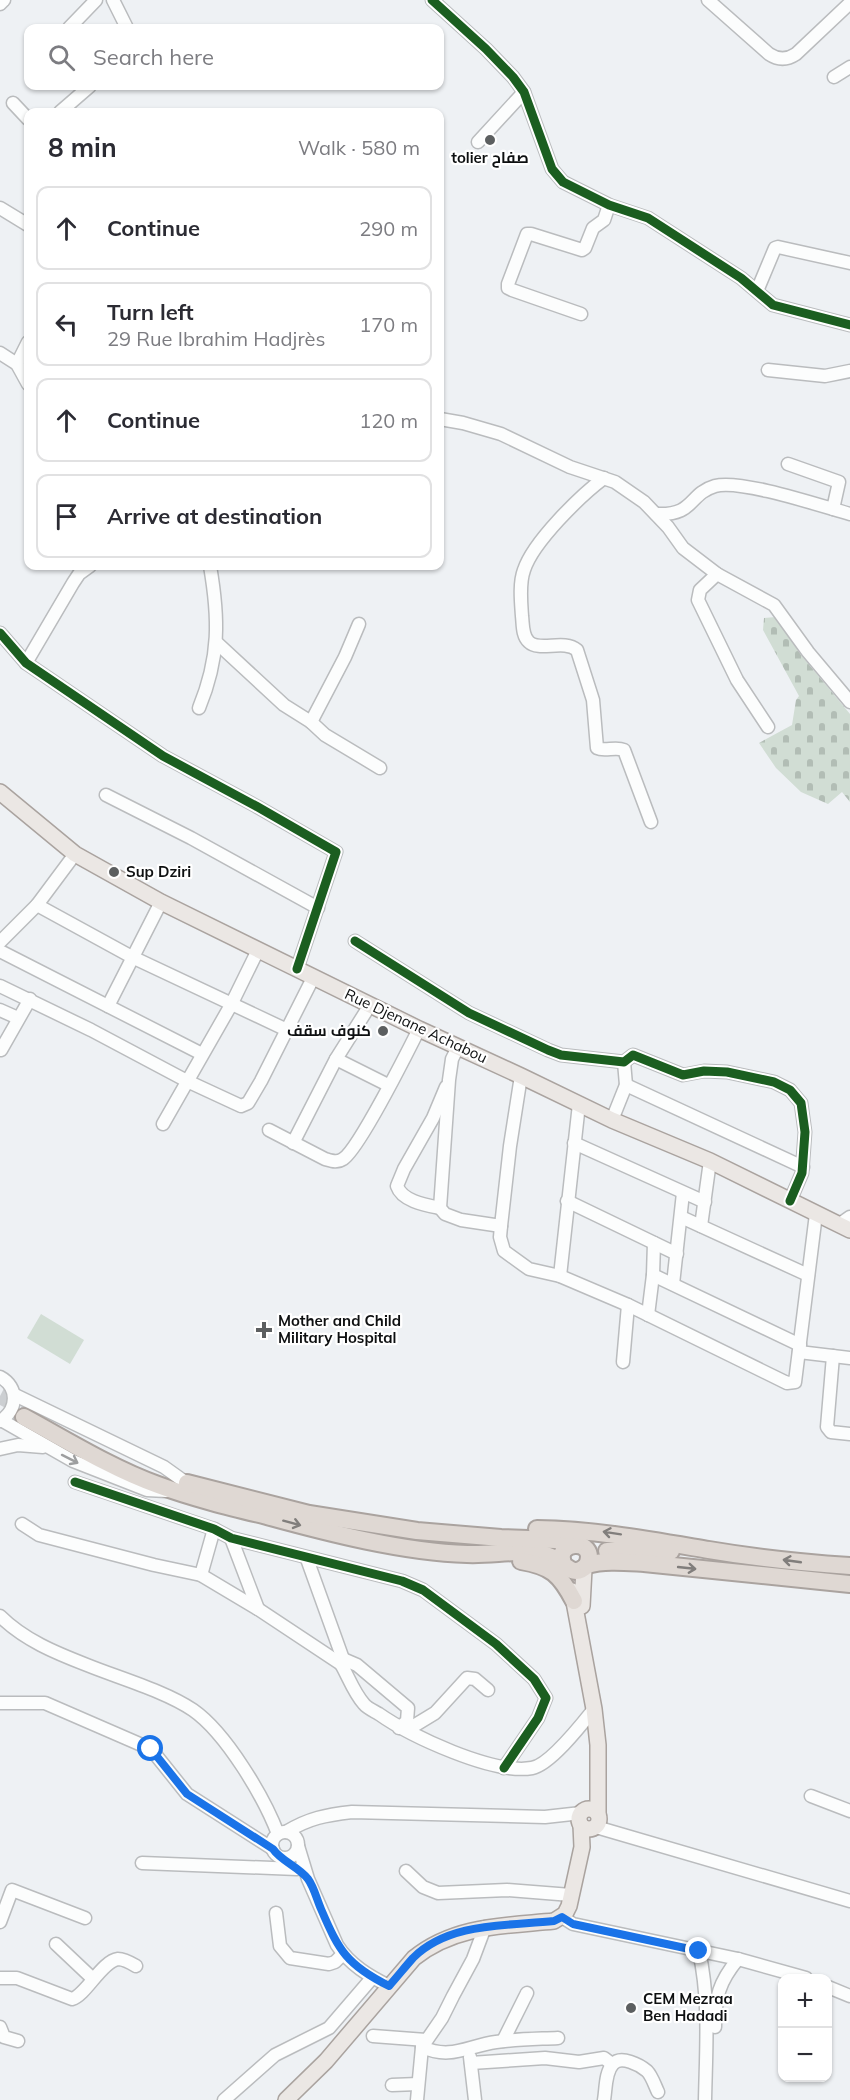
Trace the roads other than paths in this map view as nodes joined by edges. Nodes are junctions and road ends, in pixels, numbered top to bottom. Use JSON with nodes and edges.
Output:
{"nodes":[{"id":1,"x":4,"y":0,"type":"edge"},
{"id":2,"x":96,"y":0,"type":"edge"},
{"id":3,"x":113,"y":0,"type":"edge"},
{"id":4,"x":432,"y":0,"type":"edge"},
{"id":5,"x":708,"y":0,"type":"edge"},
{"id":6,"x":850,"y":3,"type":"edge"},
{"id":7,"x":0,"y":4,"type":"edge"},
{"id":8,"x":73,"y":24,"type":"edge"},
{"id":9,"x":125,"y":24,"type":"edge"},
{"id":10,"x":850,"y":68,"type":"edge"},
{"id":11,"x":834,"y":77,"type":"dead end"},
{"id":12,"x":85,"y":90,"type":"edge"},
{"id":13,"x":525,"y":92,"type":"junction"},
{"id":14,"x":13,"y":103,"type":"dead end"},
{"id":15,"x":65,"y":108,"type":"edge"},
{"id":16,"x":24,"y":115,"type":"edge"},
{"id":17,"x":478,"y":142,"type":"dead end"},
{"id":18,"x":609,"y":205,"type":"junction"},
{"id":19,"x":0,"y":208,"type":"edge"},
{"id":20,"x":24,"y":223,"type":"edge"},
{"id":21,"x":850,"y":263,"type":"edge"},
{"id":22,"x":757,"y":291,"type":"junction"},
{"id":23,"x":581,"y":314,"type":"dead end"},
{"id":24,"x":850,"y":325,"type":"edge"},
{"id":25,"x":24,"y":350,"type":"edge"},
{"id":26,"x":0,"y":353,"type":"edge"},
{"id":27,"x":17,"y":364,"type":"junction"},
{"id":28,"x":768,"y":370,"type":"dead end"},
{"id":29,"x":850,"y":371,"type":"edge"},
{"id":30,"x":24,"y":377,"type":"edge"},
{"id":31,"x":444,"y":420,"type":"edge"},
{"id":32,"x":788,"y":464,"type":"dead end"},
{"id":33,"x":604,"y":478,"type":"junction"},
{"id":34,"x":833,"y":509,"type":"junction"},
{"id":35,"x":656,"y":514,"type":"junction"},
{"id":36,"x":850,"y":514,"type":"edge"},
{"id":37,"x":86,"y":570,"type":"edge"},
{"id":38,"x":211,"y":570,"type":"edge"},
{"id":39,"x":717,"y":574,"type":"junction"},
{"id":40,"x":359,"y":624,"type":"dead end"},
{"id":41,"x":0,"y":633,"type":"edge"},
{"id":42,"x":216,"y":643,"type":"junction"},
{"id":43,"x":26,"y":663,"type":"junction"},
{"id":44,"x":850,"y":702,"type":"edge"},
{"id":45,"x":199,"y":708,"type":"dead end"},
{"id":46,"x":311,"y":722,"type":"junction"},
{"id":47,"x":768,"y":727,"type":"dead end"},
{"id":48,"x":380,"y":768,"type":"dead end"},
{"id":49,"x":0,"y":792,"type":"edge"},
{"id":50,"x":106,"y":795,"type":"dead end"},
{"id":51,"x":651,"y":822,"type":"dead end"},
{"id":52,"x":75,"y":854,"type":"junction"},
{"id":53,"x":161,"y":902,"type":"junction"},
{"id":54,"x":37,"y":904,"type":"junction"},
{"id":55,"x":318,"y":908,"type":"junction"},
{"id":56,"x":355,"y":941,"type":"dead end"},
{"id":57,"x":0,"y":942,"type":"edge"},
{"id":58,"x":258,"y":950,"type":"junction"},
{"id":59,"x":0,"y":951,"type":"edge"},
{"id":60,"x":132,"y":957,"type":"junction"},
{"id":61,"x":297,"y":969,"type":"junction"},
{"id":62,"x":313,"y":978,"type":"junction"},
{"id":63,"x":0,"y":986,"type":"edge"},
{"id":64,"x":30,"y":999,"type":"junction"},
{"id":65,"x":231,"y":1005,"type":"junction"},
{"id":66,"x":370,"y":1005,"type":"junction"},
{"id":67,"x":108,"y":1006,"type":"junction"},
{"id":68,"x":0,"y":1010,"type":"edge"},
{"id":69,"x":18,"y":1018,"type":"junction"},
{"id":70,"x":419,"y":1029,"type":"junction"},
{"id":71,"x":287,"y":1030,"type":"junction"},
{"id":72,"x":458,"y":1047,"type":"junction"},
{"id":73,"x":1,"y":1050,"type":"edge"},
{"id":74,"x":202,"y":1054,"type":"junction"},
{"id":75,"x":336,"y":1059,"type":"junction"},
{"id":76,"x":624,"y":1062,"type":"junction"},
{"id":77,"x":521,"y":1076,"type":"junction"},
{"id":78,"x":449,"y":1080,"type":"junction"},
{"id":79,"x":187,"y":1082,"type":"junction"},
{"id":80,"x":388,"y":1085,"type":"junction"},
{"id":81,"x":626,"y":1085,"type":"junction"},
{"id":82,"x":579,"y":1104,"type":"junction"},
{"id":83,"x":612,"y":1120,"type":"junction"},
{"id":84,"x":163,"y":1124,"type":"dead end"},
{"id":85,"x":269,"y":1130,"type":"dead end"},
{"id":86,"x":293,"y":1143,"type":"junction"},
{"id":87,"x":574,"y":1143,"type":"junction"},
{"id":88,"x":710,"y":1161,"type":"junction"},
{"id":89,"x":803,"y":1167,"type":"junction"},
{"id":90,"x":683,"y":1193,"type":"junction"},
{"id":91,"x":567,"y":1201,"type":"junction"},
{"id":92,"x":790,"y":1201,"type":"junction"},
{"id":93,"x":705,"y":1202,"type":"junction"},
{"id":94,"x":440,"y":1209,"type":"junction"},
{"id":95,"x":816,"y":1214,"type":"junction"},
{"id":96,"x":681,"y":1217,"type":"junction"},
{"id":97,"x":847,"y":1224,"type":"edge"},
{"id":98,"x":501,"y":1226,"type":"junction"},
{"id":99,"x":701,"y":1226,"type":"junction"},
{"id":100,"x":654,"y":1243,"type":"junction"},
{"id":101,"x":677,"y":1254,"type":"junction"},
{"id":102,"x":653,"y":1275,"type":"junction"},
{"id":103,"x":808,"y":1275,"type":"junction"},
{"id":104,"x":560,"y":1276,"type":"junction"},
{"id":105,"x":673,"y":1284,"type":"junction"},
{"id":106,"x":628,"y":1305,"type":"junction"},
{"id":107,"x":648,"y":1315,"type":"junction"},
{"id":108,"x":799,"y":1349,"type":"junction"},
{"id":109,"x":833,"y":1356,"type":"junction"},
{"id":110,"x":850,"y":1358,"type":"edge"},
{"id":111,"x":623,"y":1362,"type":"dead end"},
{"id":112,"x":0,"y":1377,"type":"edge"},
{"id":113,"x":15,"y":1395,"type":"junction"},
{"id":114,"x":25,"y":1415,"type":"junction"},
{"id":115,"x":0,"y":1420,"type":"edge"},
{"id":116,"x":850,"y":1434,"type":"edge"},
{"id":117,"x":49,"y":1448,"type":"junction"},
{"id":118,"x":0,"y":1449,"type":"edge"},
{"id":119,"x":75,"y":1482,"type":"dead end"},
{"id":120,"x":182,"y":1487,"type":"junction"},
{"id":121,"x":22,"y":1524,"type":"dead end"},
{"id":122,"x":387,"y":1525,"type":"junction"},
{"id":123,"x":214,"y":1529,"type":"junction"},
{"id":124,"x":231,"y":1538,"type":"junction"},
{"id":125,"x":581,"y":1546,"type":"junction"},
{"id":126,"x":711,"y":1551,"type":"junction"},
{"id":127,"x":467,"y":1554,"type":"junction"},
{"id":128,"x":307,"y":1559,"type":"junction"},
{"id":129,"x":850,"y":1566,"type":"edge"},
{"id":130,"x":576,"y":1568,"type":"junction"},
{"id":131,"x":201,"y":1575,"type":"junction"},
{"id":132,"x":850,"y":1584,"type":"edge"},
{"id":133,"x":574,"y":1601,"type":"junction"},
{"id":134,"x":258,"y":1609,"type":"junction"},
{"id":135,"x":0,"y":1616,"type":"edge"},
{"id":136,"x":586,"y":1660,"type":"junction"},
{"id":137,"x":342,"y":1661,"type":"junction"},
{"id":138,"x":488,"y":1690,"type":"dead end"},
{"id":139,"x":0,"y":1703,"type":"edge"},
{"id":140,"x":594,"y":1709,"type":"junction"},
{"id":141,"x":403,"y":1729,"type":"junction"},
{"id":142,"x":504,"y":1767,"type":"junction"},
{"id":143,"x":811,"y":1796,"type":"dead end"},
{"id":144,"x":850,"y":1811,"type":"edge"},
{"id":145,"x":589,"y":1820,"type":"junction"},
{"id":146,"x":290,"y":1836,"type":"junction"},
{"id":147,"x":278,"y":1853,"type":"junction"},
{"id":148,"x":142,"y":1863,"type":"dead end"},
{"id":149,"x":297,"y":1869,"type":"junction"},
{"id":150,"x":406,"y":1871,"type":"dead end"},
{"id":151,"x":308,"y":1879,"type":"junction"},
{"id":152,"x":571,"y":1895,"type":"junction"},
{"id":153,"x":850,"y":1901,"type":"edge"},
{"id":154,"x":276,"y":1913,"type":"dead end"},
{"id":155,"x":562,"y":1917,"type":"junction"},
{"id":156,"x":85,"y":1918,"type":"dead end"},
{"id":157,"x":0,"y":1922,"type":"edge"},
{"id":158,"x":485,"y":1927,"type":"junction"},
{"id":159,"x":56,"y":1944,"type":"dead end"},
{"id":160,"x":699,"y":1951,"type":"junction"},
{"id":161,"x":343,"y":1954,"type":"junction"},
{"id":162,"x":738,"y":1959,"type":"junction"},
{"id":163,"x":136,"y":1966,"type":"dead end"},
{"id":164,"x":792,"y":1974,"type":"edge"},
{"id":165,"x":0,"y":1978,"type":"edge"},
{"id":166,"x":92,"y":1978,"type":"junction"},
{"id":167,"x":372,"y":1978,"type":"junction"},
{"id":168,"x":389,"y":1986,"type":"junction"},
{"id":169,"x":832,"y":1989,"type":"edge"},
{"id":170,"x":527,"y":1993,"type":"dead end"},
{"id":171,"x":850,"y":1996,"type":"edge"},
{"id":172,"x":0,"y":2027,"type":"edge"},
{"id":173,"x":373,"y":2036,"type":"dead end"},
{"id":174,"x":558,"y":2037,"type":"dead end"},
{"id":175,"x":18,"y":2041,"type":"dead end"},
{"id":176,"x":503,"y":2041,"type":"junction"},
{"id":177,"x":424,"y":2044,"type":"junction"},
{"id":178,"x":468,"y":2050,"type":"junction"},
{"id":179,"x":471,"y":2063,"type":"junction"},
{"id":180,"x":612,"y":2064,"type":"junction"},
{"id":181,"x":418,"y":2084,"type":"junction"},
{"id":182,"x":392,"y":2085,"type":"dead end"},
{"id":183,"x":658,"y":2092,"type":"dead end"},
{"id":184,"x":224,"y":2100,"type":"edge"},
{"id":185,"x":286,"y":2100,"type":"edge"},
{"id":186,"x":417,"y":2100,"type":"edge"},
{"id":187,"x":475,"y":2100,"type":"edge"},
{"id":188,"x":604,"y":2100,"type":"edge"},
{"id":189,"x":705,"y":2100,"type":"edge"},
{"id":190,"x":713,"y":2100,"type":"edge"}],
"edges":[{"from":1,"to":7,"type":"street"},
{"from":2,"to":8,"type":"street"},
{"from":3,"to":9,"type":"street"},
{"from":4,"to":13,"type":"street"},
{"from":5,"to":6,"type":"street"},
{"from":10,"to":11,"type":"street"},
{"from":12,"to":15,"type":"street"},
{"from":13,"to":17,"type":"street"},
{"from":13,"to":18,"type":"street"},
{"from":14,"to":16,"type":"street"},
{"from":18,"to":22,"type":"street"},
{"from":18,"to":23,"type":"street"},
{"from":19,"to":20,"type":"street"},
{"from":21,"to":22,"type":"street"},
{"from":22,"to":24,"type":"street"},
{"from":25,"to":27,"type":"street"},
{"from":26,"to":27,"type":"street"},
{"from":27,"to":30,"type":"street"},
{"from":28,"to":29,"type":"street"},
{"from":31,"to":33,"type":"street"},
{"from":32,"to":34,"type":"street"},
{"from":33,"to":35,"type":"street"},
{"from":33,"to":51,"type":"street"},
{"from":34,"to":35,"type":"street"},
{"from":34,"to":36,"type":"street"},
{"from":35,"to":39,"type":"street"},
{"from":37,"to":43,"type":"street"},
{"from":38,"to":42,"type":"street"},
{"from":39,"to":44,"type":"street"},
{"from":39,"to":47,"type":"street"},
{"from":40,"to":46,"type":"street"},
{"from":41,"to":43,"type":"street"},
{"from":42,"to":45,"type":"street"},
{"from":42,"to":46,"type":"street"},
{"from":43,"to":55,"type":"street"},
{"from":46,"to":48,"type":"street"},
{"from":49,"to":52,"type":"main road","name":"Rue Djenane Achabou"},
{"from":50,"to":55,"type":"street"},
{"from":52,"to":53,"type":"main road","name":"Rue Djenane Achabou"},
{"from":52,"to":54,"type":"street"},
{"from":53,"to":58,"type":"main road","name":"Rue Djenane Achabou"},
{"from":53,"to":60,"type":"street"},
{"from":54,"to":57,"type":"street"},
{"from":54,"to":60,"type":"street"},
{"from":55,"to":61,"type":"street"},
{"from":56,"to":76,"type":"street"},
{"from":58,"to":61,"type":"main road","name":"Rue Djenane Achabou"},
{"from":58,"to":65,"type":"street"},
{"from":59,"to":67,"type":"street"},
{"from":60,"to":65,"type":"street"},
{"from":60,"to":67,"type":"street"},
{"from":61,"to":62,"type":"main road","name":"Rue Djenane Achabou"},
{"from":62,"to":66,"type":"main road","name":"Rue Djenane Achabou"},
{"from":62,"to":71,"type":"street"},
{"from":63,"to":64,"type":"street"},
{"from":64,"to":69,"type":"street"},
{"from":64,"to":79,"type":"street"},
{"from":65,"to":71,"type":"street"},
{"from":65,"to":74,"type":"street"},
{"from":66,"to":70,"type":"main road","name":"Rue Djenane Achabou"},
{"from":66,"to":75,"type":"street"},
{"from":67,"to":74,"type":"street"},
{"from":68,"to":69,"type":"street"},
{"from":69,"to":73,"type":"street"},
{"from":70,"to":72,"type":"main road","name":"Rue Djenane Achabou"},
{"from":70,"to":80,"type":"street"},
{"from":71,"to":79,"type":"street"},
{"from":72,"to":77,"type":"main road","name":"Rue Djenane Achabou"},
{"from":72,"to":78,"type":"street"},
{"from":74,"to":79,"type":"street"},
{"from":75,"to":80,"type":"street"},
{"from":75,"to":86,"type":"street"},
{"from":76,"to":81,"type":"street"},
{"from":76,"to":89,"type":"street"},
{"from":77,"to":82,"type":"main road","name":"Rue Djenane Achabou"},
{"from":77,"to":98,"type":"street"},
{"from":78,"to":94,"type":"street"},
{"from":78,"to":94,"type":"street"},
{"from":79,"to":84,"type":"street"},
{"from":80,"to":86,"type":"street"},
{"from":81,"to":83,"type":"street"},
{"from":81,"to":89,"type":"street"},
{"from":82,"to":83,"type":"main road","name":"Rue Djenane Achabou"},
{"from":82,"to":87,"type":"street"},
{"from":83,"to":88,"type":"main road","name":"Rue Djenane Achabou"},
{"from":85,"to":86,"type":"street"},
{"from":87,"to":90,"type":"street"},
{"from":87,"to":91,"type":"street"},
{"from":88,"to":92,"type":"main road","name":"Rue Djenane Achabou"},
{"from":88,"to":93,"type":"street"},
{"from":89,"to":92,"type":"street"},
{"from":90,"to":93,"type":"street"},
{"from":90,"to":96,"type":"street"},
{"from":91,"to":100,"type":"street"},
{"from":91,"to":104,"type":"street"},
{"from":92,"to":95,"type":"main road","name":"Rue Djenane Achabou"},
{"from":93,"to":99,"type":"street"},
{"from":94,"to":98,"type":"street"},
{"from":95,"to":97,"type":"main road","name":"Rue Djenane Achabou"},
{"from":95,"to":103,"type":"street"},
{"from":96,"to":99,"type":"street"},
{"from":96,"to":101,"type":"street"},
{"from":98,"to":104,"type":"street"},
{"from":99,"to":103,"type":"street"},
{"from":100,"to":101,"type":"street"},
{"from":100,"to":102,"type":"street"},
{"from":101,"to":105,"type":"street"},
{"from":102,"to":105,"type":"street"},
{"from":102,"to":107,"type":"street"},
{"from":103,"to":108,"type":"street"},
{"from":104,"to":106,"type":"street"},
{"from":105,"to":108,"type":"street"},
{"from":106,"to":107,"type":"street"},
{"from":106,"to":111,"type":"street"},
{"from":107,"to":108,"type":"street"},
{"from":108,"to":109,"type":"street"},
{"from":109,"to":110,"type":"street"},
{"from":109,"to":116,"type":"street"},
{"from":112,"to":113,"type":"street"},
{"from":113,"to":114,"type":"street"},
{"from":113,"to":115,"type":"street"},
{"from":114,"to":115,"type":"street"},
{"from":114,"to":117,"type":"street"},
{"from":114,"to":120,"type":"highway"},
{"from":117,"to":118,"type":"street"},
{"from":117,"to":120,"type":"street","one_way":true},
{"from":119,"to":123,"type":"street"},
{"from":120,"to":122,"type":"highway"},
{"from":120,"to":127,"type":"highway","one_way":true},
{"from":121,"to":131,"type":"street"},
{"from":122,"to":125,"type":"highway"},
{"from":126,"to":122,"type":"highway","one_way":true},
{"from":123,"to":124,"type":"street"},
{"from":123,"to":131,"type":"street"},
{"from":124,"to":128,"type":"street"},
{"from":124,"to":134,"type":"street"},
{"from":125,"to":126,"type":"highway"},
{"from":125,"to":130,"type":"highway"},
{"from":125,"to":130,"type":"highway"},
{"from":129,"to":126,"type":"highway","one_way":true},
{"from":127,"to":130,"type":"highway"},
{"from":127,"to":133,"type":"highway"},
{"from":128,"to":137,"type":"street"},
{"from":128,"to":142,"type":"street"},
{"from":130,"to":132,"type":"highway","one_way":true},
{"from":130,"to":133,"type":"main road"},
{"from":130,"to":136,"type":"main road"},
{"from":131,"to":134,"type":"street"},
{"from":133,"to":136,"type":"main road"},
{"from":134,"to":137,"type":"street"},
{"from":135,"to":146,"type":"street"},
{"from":136,"to":140,"type":"main road"},
{"from":137,"to":141,"type":"street"},
{"from":137,"to":141,"type":"street"},
{"from":138,"to":141,"type":"street"},
{"from":139,"to":147,"type":"street"},
{"from":140,"to":142,"type":"street"},
{"from":140,"to":145,"type":"main road"},
{"from":141,"to":142,"type":"street"},
{"from":143,"to":144,"type":"street"},
{"from":145,"to":146,"type":"street"},
{"from":145,"to":152,"type":"main road"},
{"from":145,"to":153,"type":"street"},
{"from":146,"to":147,"type":"street"},
{"from":146,"to":147,"type":"street"},
{"from":146,"to":151,"type":"street"},
{"from":147,"to":149,"type":"street"},
{"from":148,"to":149,"type":"street"},
{"from":149,"to":151,"type":"street"},
{"from":150,"to":152,"type":"street"},
{"from":151,"to":161,"type":"street"},
{"from":152,"to":155,"type":"main road"},
{"from":154,"to":161,"type":"street"},
{"from":155,"to":158,"type":"main road"},
{"from":155,"to":160,"type":"street"},
{"from":156,"to":157,"type":"street"},
{"from":158,"to":168,"type":"main road"},
{"from":158,"to":177,"type":"street"},
{"from":159,"to":166,"type":"street"},
{"from":160,"to":162,"type":"street"},
{"from":160,"to":189,"type":"street"},
{"from":161,"to":167,"type":"street"},
{"from":162,"to":164,"type":"street"},
{"from":162,"to":190,"type":"street"},
{"from":163,"to":166,"type":"street"},
{"from":165,"to":166,"type":"street"},
{"from":167,"to":168,"type":"street"},
{"from":167,"to":184,"type":"street"},
{"from":168,"to":185,"type":"main road"},
{"from":169,"to":171,"type":"street"},
{"from":170,"to":176,"type":"street"},
{"from":172,"to":175,"type":"street"},
{"from":173,"to":177,"type":"street"},
{"from":174,"to":176,"type":"street"},
{"from":176,"to":178,"type":"street"},
{"from":177,"to":178,"type":"street"},
{"from":177,"to":181,"type":"street"},
{"from":178,"to":179,"type":"street"},
{"from":179,"to":180,"type":"street"},
{"from":179,"to":187,"type":"street"},
{"from":180,"to":183,"type":"street"},
{"from":180,"to":188,"type":"street"},
{"from":181,"to":182,"type":"street"},
{"from":181,"to":186,"type":"street"}]}
